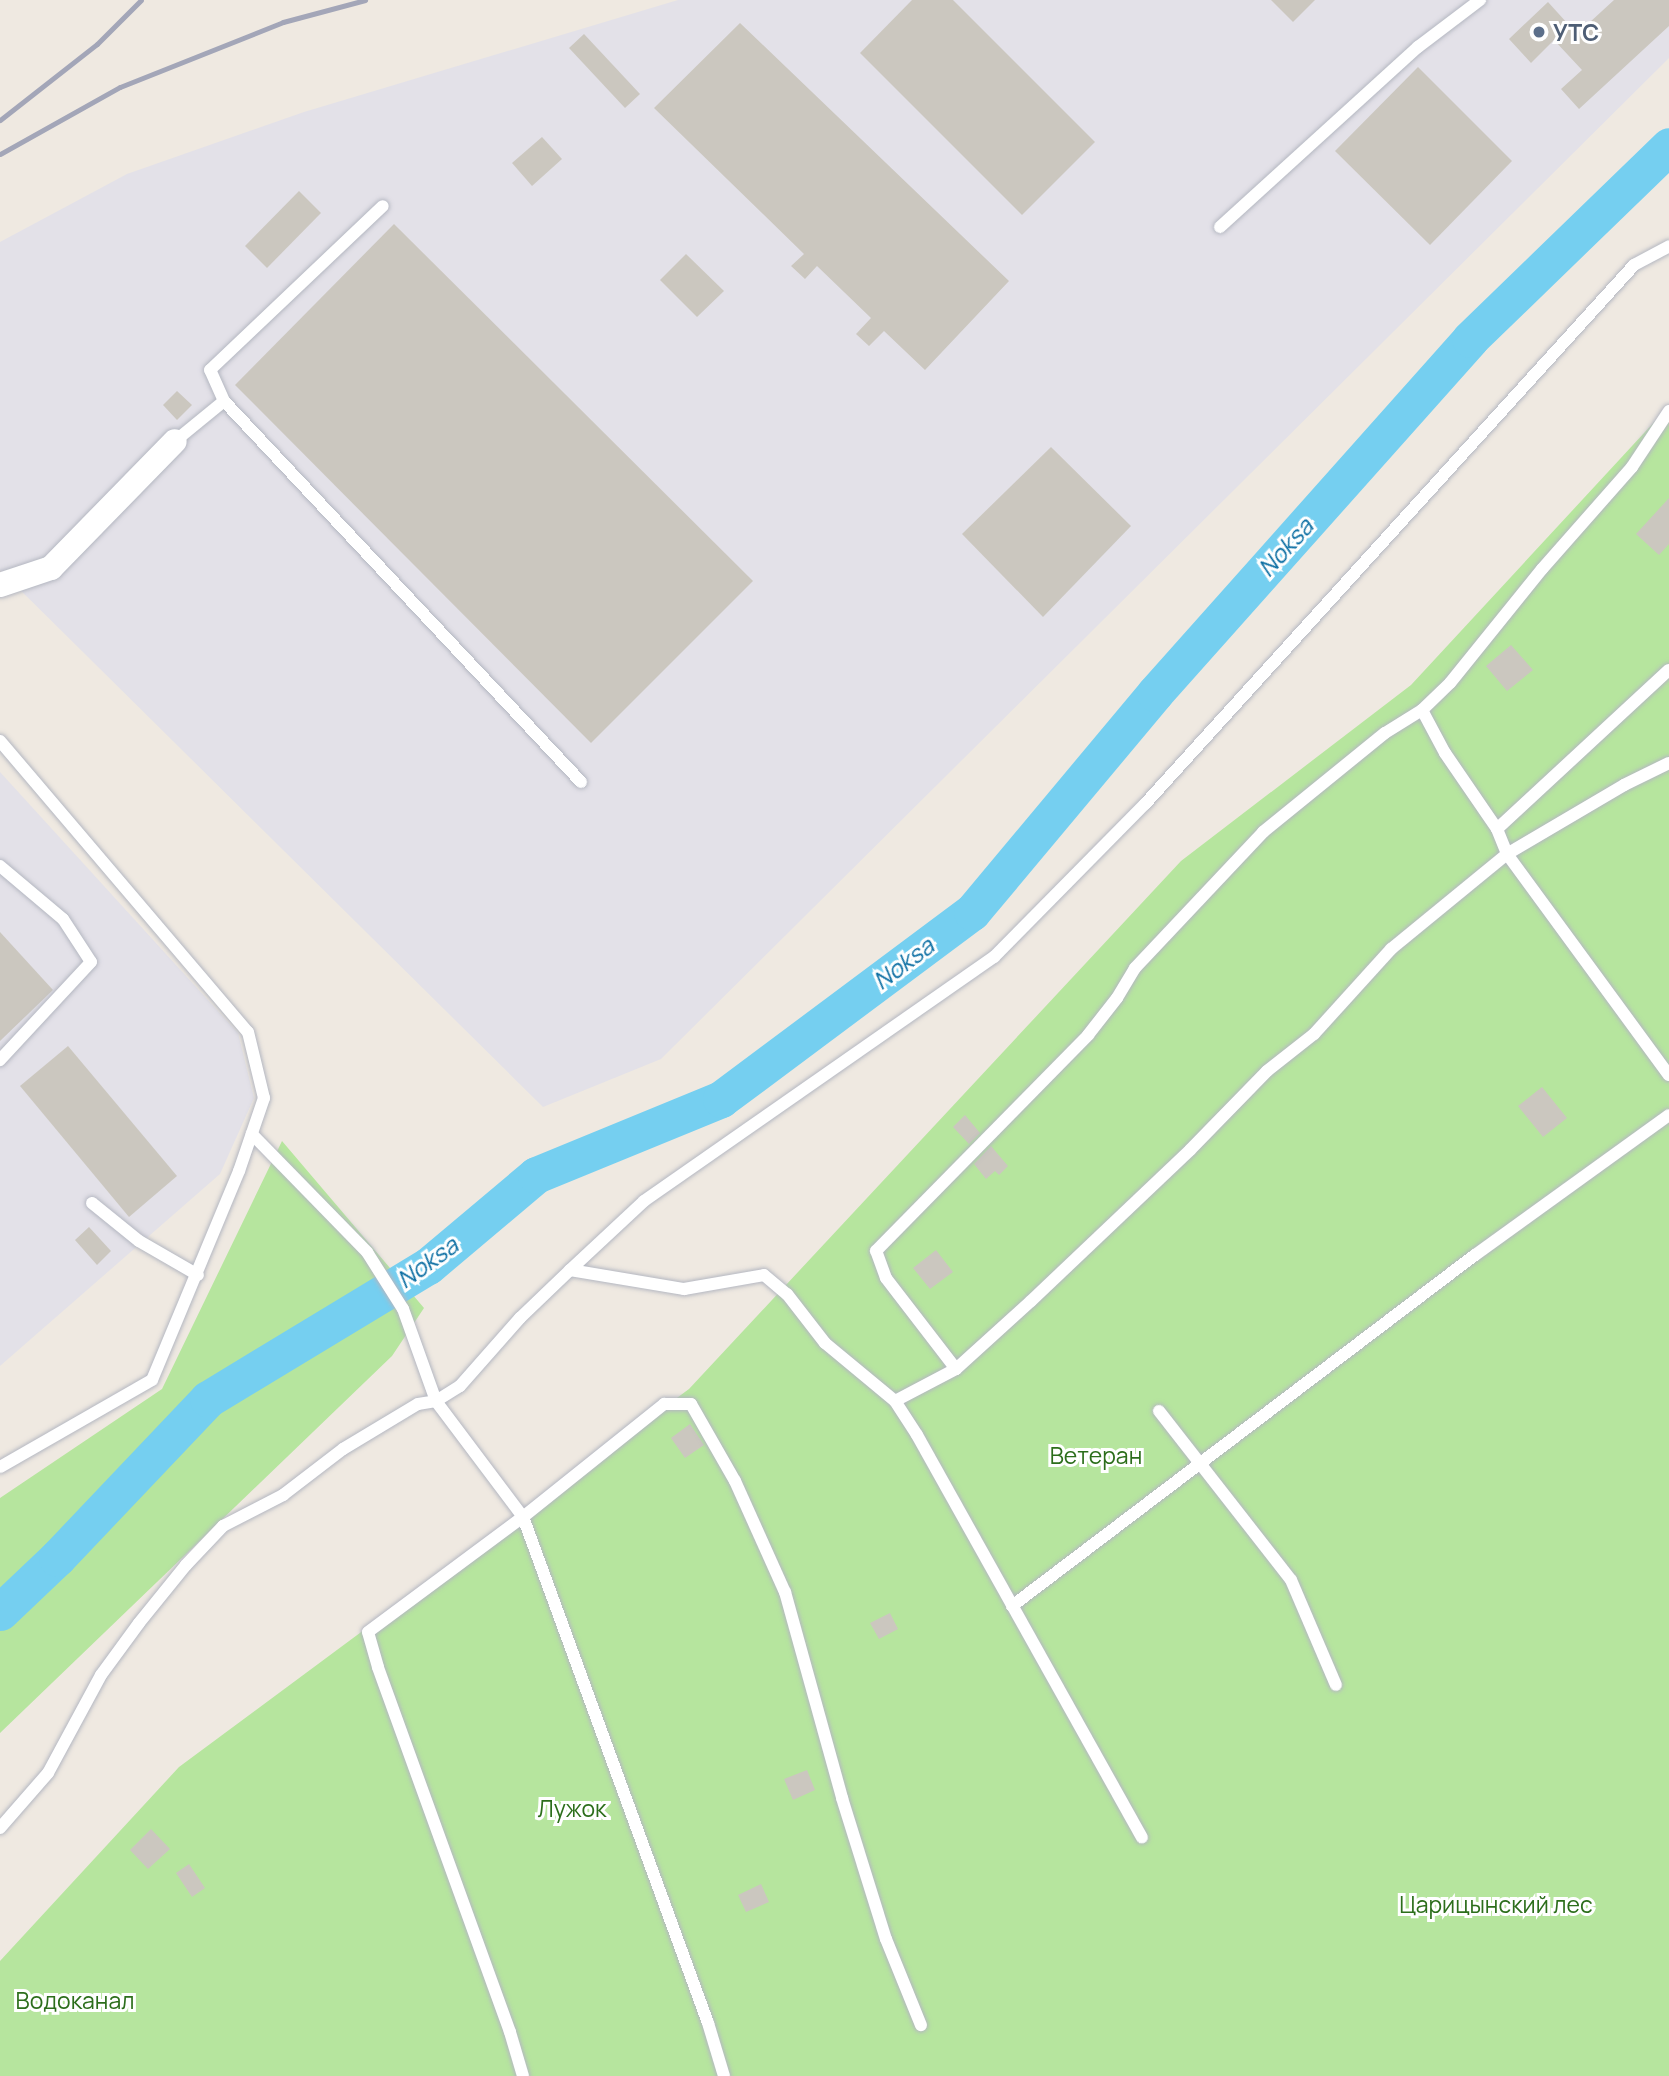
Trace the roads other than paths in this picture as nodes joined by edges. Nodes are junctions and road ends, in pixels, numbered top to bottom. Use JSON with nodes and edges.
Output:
{"nodes":[{"id":1,"x":1480,"y":0,"type":"edge"},
{"id":2,"x":383,"y":206,"type":"dead end"},
{"id":3,"x":1220,"y":227,"type":"dead end"},
{"id":4,"x":1669,"y":246,"type":"edge"},
{"id":5,"x":225,"y":401,"type":"junction"},
{"id":6,"x":1669,"y":411,"type":"edge"},
{"id":7,"x":175,"y":441,"type":"joint"},
{"id":8,"x":0,"y":585,"type":"edge"},
{"id":9,"x":1669,"y":670,"type":"edge"},
{"id":10,"x":1422,"y":710,"type":"junction"},
{"id":11,"x":0,"y":741,"type":"edge"},
{"id":12,"x":1669,"y":763,"type":"edge"},
{"id":13,"x":581,"y":782,"type":"dead end"},
{"id":14,"x":1497,"y":829,"type":"junction"},
{"id":15,"x":1507,"y":854,"type":"junction"},
{"id":16,"x":0,"y":866,"type":"edge"},
{"id":17,"x":0,"y":1060,"type":"edge"},
{"id":18,"x":1669,"y":1075,"type":"edge"},
{"id":19,"x":1669,"y":1115,"type":"edge"},
{"id":20,"x":252,"y":1134,"type":"junction"},
{"id":21,"x":92,"y":1203,"type":"dead end"},
{"id":22,"x":569,"y":1270,"type":"junction"},
{"id":23,"x":198,"y":1275,"type":"junction"},
{"id":24,"x":956,"y":1368,"type":"junction"},
{"id":25,"x":436,"y":1401,"type":"junction"},
{"id":26,"x":895,"y":1401,"type":"junction"},
{"id":27,"x":1159,"y":1411,"type":"dead end"},
{"id":28,"x":1198,"y":1464,"type":"junction"},
{"id":29,"x":0,"y":1467,"type":"edge"},
{"id":30,"x":523,"y":1517,"type":"junction"},
{"id":31,"x":1012,"y":1606,"type":"junction"},
{"id":32,"x":1336,"y":1685,"type":"dead end"},
{"id":33,"x":0,"y":1828,"type":"edge"},
{"id":34,"x":1142,"y":1837,"type":"dead end"},
{"id":35,"x":921,"y":2025,"type":"dead end"},
{"id":36,"x":523,"y":2076,"type":"edge"},
{"id":37,"x":724,"y":2076,"type":"edge"}],
"edges":[{"from":1,"to":3,"type":"lane"},
{"from":2,"to":5,"type":"lane"},
{"from":4,"to":22,"type":"lane"},
{"from":5,"to":7,"type":"lane"},
{"from":5,"to":13,"type":"lane"},
{"from":6,"to":10,"type":"lane"},
{"from":7,"to":8,"type":"street"},
{"from":9,"to":14,"type":"lane"},
{"from":10,"to":14,"type":"lane"},
{"from":10,"to":24,"type":"lane"},
{"from":11,"to":20,"type":"lane"},
{"from":12,"to":15,"type":"lane"},
{"from":14,"to":15,"type":"lane"},
{"from":15,"to":18,"type":"lane"},
{"from":15,"to":24,"type":"lane"},
{"from":16,"to":17,"type":"lane"},
{"from":19,"to":28,"type":"lane"},
{"from":20,"to":23,"type":"lane"},
{"from":20,"to":25,"type":"lane"},
{"from":21,"to":23,"type":"lane"},
{"from":22,"to":25,"type":"lane"},
{"from":22,"to":26,"type":"lane"},
{"from":23,"to":29,"type":"lane"},
{"from":24,"to":26,"type":"lane"},
{"from":25,"to":30,"type":"lane"},
{"from":25,"to":33,"type":"lane"},
{"from":26,"to":31,"type":"lane"},
{"from":27,"to":28,"type":"lane"},
{"from":28,"to":31,"type":"lane"},
{"from":28,"to":32,"type":"lane"},
{"from":30,"to":35,"type":"lane"},
{"from":30,"to":36,"type":"lane"},
{"from":30,"to":37,"type":"lane"},
{"from":31,"to":34,"type":"lane"}]}
